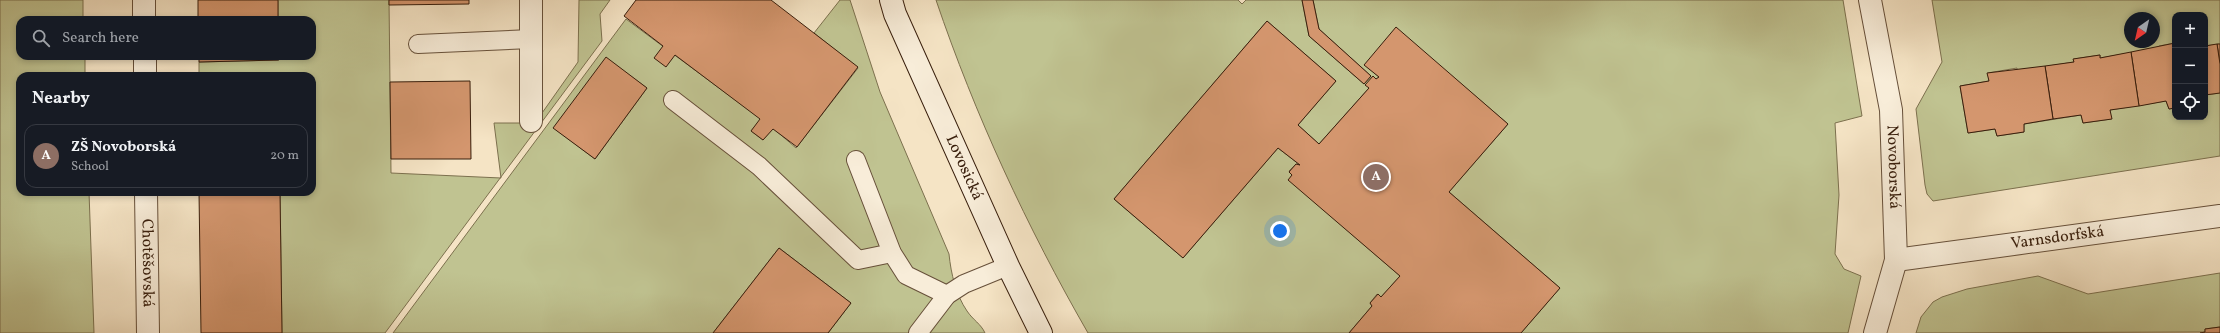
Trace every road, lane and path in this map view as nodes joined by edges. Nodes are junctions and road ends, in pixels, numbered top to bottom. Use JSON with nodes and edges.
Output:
{"nodes":[{"id":1,"x":144,"y":0,"type":"edge"},
{"id":2,"x":531,"y":0,"type":"edge"},
{"id":3,"x":891,"y":0,"type":"edge"},
{"id":4,"x":1870,"y":0,"type":"edge"},
{"id":5,"x":144,"y":16,"type":"edge"},
{"id":6,"x":531,"y":39,"type":"junction"},
{"id":7,"x":418,"y":44,"type":"dead end"},
{"id":8,"x":144,"y":60,"type":"edge"},
{"id":9,"x":145,"y":72,"type":"edge"},
{"id":10,"x":673,"y":100,"type":"dead end"},
{"id":11,"x":531,"y":121,"type":"dead end"},
{"id":12,"x":856,"y":160,"type":"dead end"},
{"id":13,"x":146,"y":196,"type":"edge"},
{"id":14,"x":2220,"y":216,"type":"edge"},
{"id":15,"x":892,"y":254,"type":"junction"},
{"id":16,"x":1896,"y":260,"type":"junction"},
{"id":17,"x":1008,"y":266,"type":"junction"},
{"id":18,"x":947,"y":295,"type":"junction"},
{"id":19,"x":148,"y":333,"type":"edge"},
{"id":20,"x":918,"y":333,"type":"edge"},
{"id":21,"x":1041,"y":333,"type":"edge"},
{"id":22,"x":1876,"y":333,"type":"edge"}],
"edges":[{"from":1,"to":5,"type":"street"},
{"from":2,"to":6,"type":"street"},
{"from":3,"to":17,"type":"street","name":"Lovosická"},
{"from":4,"to":16,"type":"street","name":"Novoborská"},
{"from":6,"to":7,"type":"lane"},
{"from":6,"to":11,"type":"street"},
{"from":8,"to":9,"type":"street"},
{"from":10,"to":15,"type":"lane"},
{"from":12,"to":15,"type":"lane"},
{"from":13,"to":19,"type":"street","name":"Chotěšovská"},
{"from":14,"to":16,"type":"street","name":"Varnsdorfská"},
{"from":15,"to":18,"type":"lane"},
{"from":16,"to":22,"type":"street","name":"Novoborská"},
{"from":17,"to":18,"type":"lane"},
{"from":17,"to":21,"type":"street","name":"Lovosická"},
{"from":18,"to":20,"type":"lane"}]}
